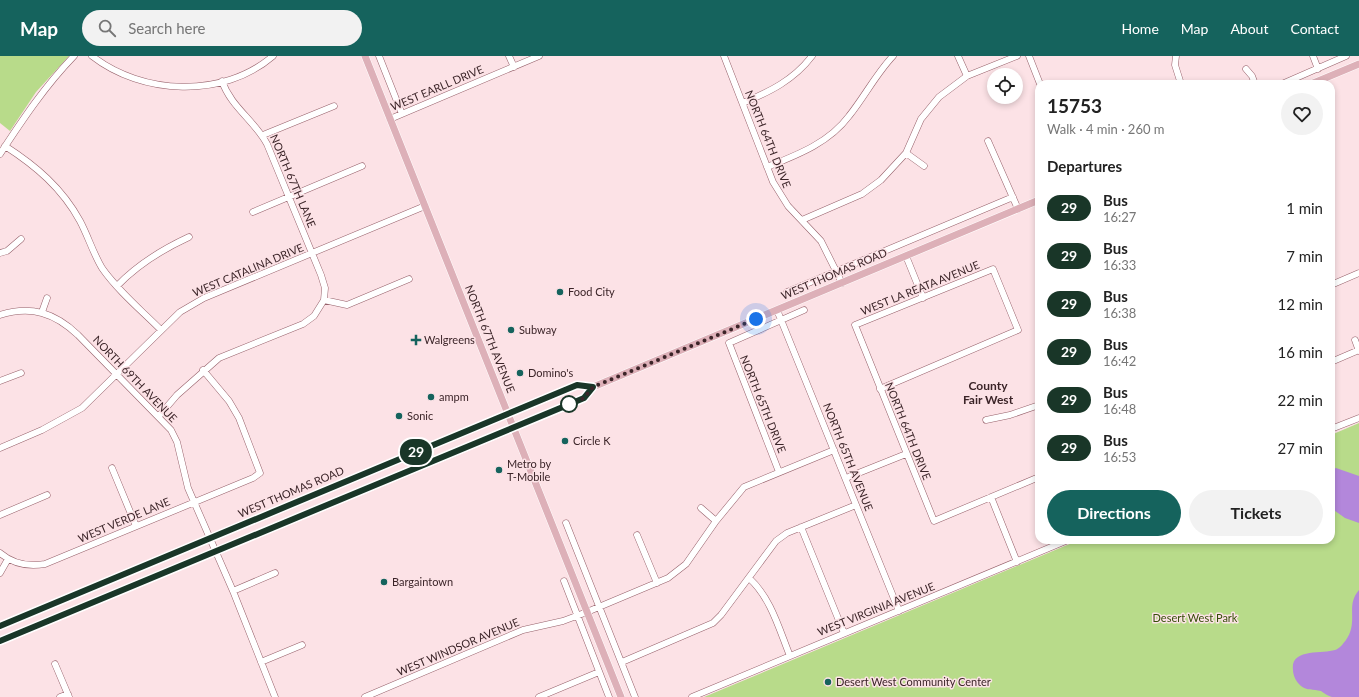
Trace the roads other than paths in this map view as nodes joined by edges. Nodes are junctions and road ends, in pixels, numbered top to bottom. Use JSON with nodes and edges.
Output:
{"nodes":[{"id":1,"x":74,"y":56,"type":"edge"},
{"id":2,"x":92,"y":56,"type":"edge"},
{"id":3,"x":273,"y":56,"type":"edge"},
{"id":4,"x":364,"y":56,"type":"edge"},
{"id":5,"x":379,"y":56,"type":"edge"},
{"id":6,"x":510,"y":56,"type":"edge"},
{"id":7,"x":539,"y":56,"type":"edge"},
{"id":8,"x":724,"y":56,"type":"edge"},
{"id":9,"x":812,"y":56,"type":"edge"},
{"id":10,"x":893,"y":56,"type":"edge"},
{"id":11,"x":958,"y":56,"type":"edge"},
{"id":12,"x":1017,"y":56,"type":"edge"},
{"id":13,"x":1029,"y":56,"type":"edge"},
{"id":14,"x":1176,"y":56,"type":"edge"},
{"id":15,"x":1313,"y":56,"type":"edge"},
{"id":16,"x":1346,"y":56,"type":"edge"},
{"id":17,"x":1359,"y":64,"type":"edge"},
{"id":18,"x":514,"y":66,"type":"junction"},
{"id":19,"x":1246,"y":69,"type":"dead end"},
{"id":20,"x":1318,"y":69,"type":"junction"},
{"id":21,"x":967,"y":76,"type":"junction"},
{"id":22,"x":1038,"y":80,"type":"edge"},
{"id":23,"x":1180,"y":80,"type":"edge"},
{"id":24,"x":1254,"y":80,"type":"edge"},
{"id":25,"x":1292,"y":80,"type":"edge"},
{"id":26,"x":1321,"y":80,"type":"edge"},
{"id":27,"x":222,"y":81,"type":"junction"},
{"id":28,"x":743,"y":103,"type":"junction"},
{"id":29,"x":334,"y":106,"type":"dead end"},
{"id":30,"x":402,"y":114,"type":"junction"},
{"id":31,"x":390,"y":119,"type":"junction"},
{"id":32,"x":262,"y":135,"type":"junction"},
{"id":33,"x":988,"y":141,"type":"dead end"},
{"id":34,"x":5,"y":146,"type":"junction"},
{"id":35,"x":906,"y":153,"type":"junction"},
{"id":36,"x":0,"y":154,"type":"edge"},
{"id":37,"x":362,"y":166,"type":"dead end"},
{"id":38,"x":924,"y":166,"type":"dead end"},
{"id":39,"x":767,"y":167,"type":"junction"},
{"id":40,"x":289,"y":196,"type":"junction"},
{"id":41,"x":1013,"y":197,"type":"junction"},
{"id":42,"x":1035,"y":202,"type":"edge"},
{"id":43,"x":425,"y":206,"type":"junction"},
{"id":44,"x":1018,"y":209,"type":"junction"},
{"id":45,"x":252,"y":212,"type":"dead end"},
{"id":46,"x":802,"y":220,"type":"junction"},
{"id":47,"x":189,"y":237,"type":"dead end"},
{"id":48,"x":21,"y":240,"type":"dead end"},
{"id":49,"x":0,"y":253,"type":"edge"},
{"id":50,"x":312,"y":253,"type":"junction"},
{"id":51,"x":906,"y":256,"type":"junction"},
{"id":52,"x":837,"y":271,"type":"junction"},
{"id":53,"x":1359,"y":273,"type":"edge"},
{"id":54,"x":409,"y":279,"type":"dead end"},
{"id":55,"x":842,"y":283,"type":"junction"},
{"id":56,"x":1335,"y":283,"type":"edge"},
{"id":57,"x":117,"y":286,"type":"junction"},
{"id":58,"x":786,"y":292,"type":"dead end"},
{"id":59,"x":47,"y":298,"type":"dead end"},
{"id":60,"x":923,"y":298,"type":"junction"},
{"id":61,"x":324,"y":300,"type":"junction"},
{"id":62,"x":778,"y":310,"type":"junction"},
{"id":63,"x":804,"y":310,"type":"dead end"},
{"id":64,"x":42,"y":312,"type":"junction"},
{"id":65,"x":0,"y":315,"type":"edge"},
{"id":66,"x":781,"y":319,"type":"junction"},
{"id":67,"x":855,"y":325,"type":"joint"},
{"id":68,"x":161,"y":330,"type":"junction"},
{"id":69,"x":1355,"y":340,"type":"dead end"},
{"id":70,"x":729,"y":343,"type":"joint"},
{"id":71,"x":1359,"y":351,"type":"edge"},
{"id":72,"x":1335,"y":360,"type":"edge"},
{"id":73,"x":203,"y":370,"type":"junction"},
{"id":74,"x":21,"y":373,"type":"dead end"},
{"id":75,"x":116,"y":373,"type":"junction"},
{"id":76,"x":0,"y":382,"type":"edge"},
{"id":77,"x":593,"y":387,"type":"junction"},
{"id":78,"x":880,"y":389,"type":"junction"},
{"id":79,"x":1035,"y":406,"type":"edge"},
{"id":80,"x":508,"y":415,"type":"junction"},
{"id":81,"x":159,"y":416,"type":"junction"},
{"id":82,"x":1359,"y":418,"type":"edge"},
{"id":83,"x":986,"y":420,"type":"dead end"},
{"id":84,"x":1335,"y":427,"type":"edge"},
{"id":85,"x":514,"y":428,"type":"junction"},
{"id":86,"x":0,"y":448,"type":"edge"},
{"id":87,"x":834,"y":450,"type":"junction"},
{"id":88,"x":906,"y":454,"type":"junction"},
{"id":89,"x":112,"y":468,"type":"dead end"},
{"id":90,"x":779,"y":472,"type":"junction"},
{"id":91,"x":846,"y":478,"type":"junction"},
{"id":92,"x":1035,"y":478,"type":"edge"},
{"id":93,"x":47,"y":495,"type":"dead end"},
{"id":94,"x":991,"y":497,"type":"junction"},
{"id":95,"x":194,"y":502,"type":"junction"},
{"id":96,"x":856,"y":505,"type":"junction"},
{"id":97,"x":701,"y":508,"type":"dead end"},
{"id":98,"x":0,"y":515,"type":"edge"},
{"id":99,"x":716,"y":521,"type":"junction"},
{"id":100,"x":566,"y":523,"type":"dead end"},
{"id":101,"x":136,"y":526,"type":"junction"},
{"id":102,"x":801,"y":527,"type":"junction"},
{"id":103,"x":637,"y":535,"type":"dead end"},
{"id":104,"x":209,"y":539,"type":"junction"},
{"id":105,"x":1059,"y":544,"type":"edge"},
{"id":106,"x":215,"y":551,"type":"junction"},
{"id":107,"x":0,"y":553,"type":"edge"},
{"id":108,"x":173,"y":554,"type":"junction"},
{"id":109,"x":8,"y":559,"type":"junction"},
{"id":110,"x":1017,"y":562,"type":"junction"},
{"id":111,"x":178,"y":567,"type":"junction"},
{"id":112,"x":0,"y":573,"type":"edge"},
{"id":113,"x":275,"y":573,"type":"dead end"},
{"id":114,"x":750,"y":578,"type":"junction"},
{"id":115,"x":564,"y":581,"type":"dead end"},
{"id":116,"x":657,"y":583,"type":"junction"},
{"id":117,"x":233,"y":591,"type":"junction"},
{"id":118,"x":74,"y":595,"type":"junction"},
{"id":119,"x":600,"y":607,"type":"junction"},
{"id":120,"x":80,"y":608,"type":"junction"},
{"id":121,"x":899,"y":611,"type":"junction"},
{"id":122,"x":587,"y":612,"type":"junction"},
{"id":123,"x":577,"y":616,"type":"junction"},
{"id":124,"x":0,"y":626,"type":"edge"},
{"id":125,"x":844,"y":633,"type":"junction"},
{"id":126,"x":0,"y":641,"type":"edge"},
{"id":127,"x":302,"y":645,"type":"dead end"},
{"id":128,"x":790,"y":656,"type":"junction"},
{"id":129,"x":261,"y":662,"type":"junction"},
{"id":130,"x":622,"y":662,"type":"junction"},
{"id":131,"x":55,"y":664,"type":"dead end"},
{"id":132,"x":599,"y":672,"type":"junction"},
{"id":133,"x":68,"y":695,"type":"edge"},
{"id":134,"x":60,"y":697,"type":"edge"},
{"id":135,"x":275,"y":697,"type":"edge"},
{"id":136,"x":364,"y":697,"type":"edge"},
{"id":137,"x":539,"y":697,"type":"edge"},
{"id":138,"x":609,"y":697,"type":"edge"},
{"id":139,"x":621,"y":697,"type":"edge"},
{"id":140,"x":636,"y":697,"type":"edge"},
{"id":141,"x":692,"y":697,"type":"edge"}],
"edges":[{"from":1,"to":34,"type":"street"},
{"from":2,"to":27,"type":"street"},
{"from":3,"to":27,"type":"street"},
{"from":4,"to":31,"type":"main road","name":"NORTH 67TH AVENUE"},
{"from":5,"to":30,"type":"street"},
{"from":6,"to":18,"type":"street"},
{"from":7,"to":18,"type":"street","name":"WEST EARLL DRIVE"},
{"from":8,"to":28,"type":"street","name":"NORTH 64TH DRIVE"},
{"from":9,"to":28,"type":"street"},
{"from":10,"to":39,"type":"street"},
{"from":11,"to":21,"type":"street"},
{"from":12,"to":21,"type":"street"},
{"from":13,"to":22,"type":"street"},
{"from":14,"to":23,"type":"street"},
{"from":15,"to":20,"type":"street"},
{"from":16,"to":20,"type":"street"},
{"from":17,"to":26,"type":"main road"},
{"from":18,"to":30,"type":"street","name":"WEST EARLL DRIVE"},
{"from":19,"to":24,"type":"street"},
{"from":20,"to":25,"type":"street"},
{"from":21,"to":35,"type":"street"},
{"from":27,"to":32,"type":"street","name":"NORTH 67TH LANE"},
{"from":28,"to":39,"type":"street","name":"NORTH 64TH DRIVE"},
{"from":29,"to":32,"type":"street"},
{"from":30,"to":31,"type":"street","name":"WEST EARLL DRIVE"},
{"from":31,"to":43,"type":"main road","name":"NORTH 67TH AVENUE"},
{"from":32,"to":40,"type":"street","name":"NORTH 67TH LANE"},
{"from":33,"to":41,"type":"street"},
{"from":34,"to":36,"type":"street"},
{"from":34,"to":57,"type":"street"},
{"from":35,"to":38,"type":"street"},
{"from":35,"to":46,"type":"street"},
{"from":37,"to":40,"type":"street"},
{"from":39,"to":46,"type":"street","name":"NORTH 64TH DRIVE"},
{"from":40,"to":45,"type":"street"},
{"from":40,"to":50,"type":"street","name":"NORTH 67TH LANE"},
{"from":41,"to":44,"type":"street"},
{"from":41,"to":52,"type":"street","name":"WEST THOMAS ROAD"},
{"from":42,"to":44,"type":"main road","name":"WEST THOMAS ROAD"},
{"from":43,"to":50,"type":"street","name":"WEST CATALINA DRIVE"},
{"from":43,"to":80,"type":"main road","name":"NORTH 67TH AVENUE"},
{"from":44,"to":51,"type":"main road","name":"WEST THOMAS ROAD"},
{"from":46,"to":52,"type":"street","name":"NORTH 64TH DRIVE"},
{"from":47,"to":57,"type":"street"},
{"from":48,"to":49,"type":"street"},
{"from":50,"to":61,"type":"street","name":"NORTH 67TH LANE"},
{"from":50,"to":68,"type":"street","name":"WEST CATALINA DRIVE"},
{"from":51,"to":55,"type":"main road","name":"WEST THOMAS ROAD"},
{"from":51,"to":60,"type":"street"},
{"from":52,"to":55,"type":"street","name":"NORTH 64TH DRIVE"},
{"from":52,"to":58,"type":"street","name":"WEST THOMAS ROAD"},
{"from":53,"to":56,"type":"street"},
{"from":54,"to":61,"type":"street"},
{"from":55,"to":62,"type":"main road","name":"WEST THOMAS ROAD"},
{"from":57,"to":68,"type":"street"},
{"from":59,"to":64,"type":"street"},
{"from":60,"to":67,"type":"street","name":"WEST LA REATA AVENUE"},
{"from":60,"to":78,"type":"street","name":"WEST LA REATA AVENUE"},
{"from":61,"to":73,"type":"street"},
{"from":62,"to":66,"type":"street","name":"NORTH 65TH AVENUE"},
{"from":62,"to":77,"type":"main road","name":"WEST THOMAS ROAD"},
{"from":63,"to":66,"type":"street","name":"WEST THOMAS ROAD"},
{"from":64,"to":65,"type":"street","name":"NORTH 69TH AVENUE"},
{"from":64,"to":75,"type":"street","name":"NORTH 69TH AVENUE"},
{"from":66,"to":70,"type":"street","name":"WEST THOMAS ROAD"},
{"from":66,"to":87,"type":"street","name":"NORTH 65TH AVENUE"},
{"from":67,"to":78,"type":"street","name":"NORTH 64TH DRIVE"},
{"from":68,"to":75,"type":"street","name":"WEST CATALINA DRIVE"},
{"from":69,"to":71,"type":"street"},
{"from":70,"to":90,"type":"street","name":"NORTH 65TH DRIVE"},
{"from":71,"to":72,"type":"street"},
{"from":73,"to":81,"type":"street"},
{"from":73,"to":95,"type":"street","name":"WEST VERDE LANE"},
{"from":74,"to":76,"type":"street"},
{"from":75,"to":81,"type":"street","name":"NORTH 69TH AVENUE"},
{"from":75,"to":86,"type":"street","name":"WEST CATALINA DRIVE"},
{"from":77,"to":80,"type":"main road","name":"WEST THOMAS ROAD"},
{"from":77,"to":85,"type":"main road","name":"WEST THOMAS ROAD"},
{"from":78,"to":88,"type":"street","name":"NORTH 64TH DRIVE"},
{"from":79,"to":83,"type":"street"},
{"from":80,"to":85,"type":"main road","name":"NORTH 67TH AVENUE"},
{"from":80,"to":104,"type":"main road","name":"WEST THOMAS ROAD"},
{"from":81,"to":95,"type":"street","name":"NORTH 69TH AVENUE"},
{"from":82,"to":84,"type":"street"},
{"from":85,"to":106,"type":"main road","name":"WEST THOMAS ROAD"},
{"from":85,"to":122,"type":"main road","name":"NORTH 67TH AVENUE"},
{"from":87,"to":90,"type":"street","name":"WEST WINDSOR AVENUE"},
{"from":87,"to":91,"type":"street","name":"NORTH 65TH AVENUE"},
{"from":88,"to":91,"type":"street"},
{"from":88,"to":94,"type":"street","name":"NORTH 64TH DRIVE"},
{"from":89,"to":101,"type":"street"},
{"from":90,"to":99,"type":"street","name":"WEST WINDSOR AVENUE"},
{"from":91,"to":96,"type":"street","name":"NORTH 65TH AVENUE"},
{"from":92,"to":94,"type":"street"},
{"from":93,"to":98,"type":"street"},
{"from":94,"to":110,"type":"street"},
{"from":95,"to":101,"type":"street","name":"WEST VERDE LANE"},
{"from":95,"to":104,"type":"street","name":"NORTH 69TH AVENUE"},
{"from":96,"to":102,"type":"street"},
{"from":96,"to":121,"type":"street","name":"NORTH 65TH AVENUE"},
{"from":97,"to":99,"type":"street"},
{"from":99,"to":116,"type":"street","name":"WEST WINDSOR AVENUE"},
{"from":100,"to":119,"type":"street"},
{"from":101,"to":109,"type":"street","name":"WEST VERDE LANE"},
{"from":102,"to":114,"type":"street"},
{"from":102,"to":125,"type":"street"},
{"from":103,"to":116,"type":"street"},
{"from":104,"to":106,"type":"street","name":"NORTH 69TH AVENUE"},
{"from":104,"to":108,"type":"main road","name":"WEST THOMAS ROAD"},
{"from":105,"to":110,"type":"street","name":"WEST VIRGINIA AVENUE"},
{"from":106,"to":111,"type":"main road","name":"WEST THOMAS ROAD"},
{"from":106,"to":117,"type":"street","name":"NORTH 69TH AVENUE"},
{"from":107,"to":109,"type":"street","name":"WEST VERDE LANE"},
{"from":108,"to":111,"type":"main road"},
{"from":108,"to":118,"type":"main road","name":"WEST THOMAS ROAD"},
{"from":109,"to":112,"type":"street"},
{"from":110,"to":121,"type":"street","name":"WEST VIRGINIA AVENUE"},
{"from":111,"to":120,"type":"main road","name":"WEST THOMAS ROAD"},
{"from":113,"to":117,"type":"street"},
{"from":114,"to":128,"type":"street"},
{"from":114,"to":130,"type":"street"},
{"from":115,"to":123,"type":"street"},
{"from":116,"to":119,"type":"street","name":"WEST WINDSOR AVENUE"},
{"from":117,"to":129,"type":"street","name":"NORTH 69TH AVENUE"},
{"from":118,"to":120,"type":"main road"},
{"from":118,"to":124,"type":"main road","name":"WEST THOMAS ROAD"},
{"from":119,"to":122,"type":"street","name":"WEST WINDSOR AVENUE"},
{"from":119,"to":130,"type":"street"},
{"from":120,"to":126,"type":"main road","name":"WEST THOMAS ROAD"},
{"from":121,"to":125,"type":"street","name":"WEST VIRGINIA AVENUE"},
{"from":122,"to":123,"type":"street","name":"WEST WINDSOR AVENUE"},
{"from":122,"to":139,"type":"main road","name":"NORTH 67TH AVENUE"},
{"from":123,"to":132,"type":"street"},
{"from":123,"to":136,"type":"street","name":"WEST WINDSOR AVENUE"},
{"from":125,"to":128,"type":"street","name":"WEST VIRGINIA AVENUE"},
{"from":127,"to":129,"type":"street"},
{"from":128,"to":141,"type":"street","name":"WEST VIRGINIA AVENUE"},
{"from":129,"to":135,"type":"street","name":"NORTH 69TH AVENUE"},
{"from":130,"to":140,"type":"street"},
{"from":131,"to":133,"type":"street"},
{"from":132,"to":137,"type":"street"},
{"from":132,"to":138,"type":"street"},
{"from":133,"to":134,"type":"street"}]}
